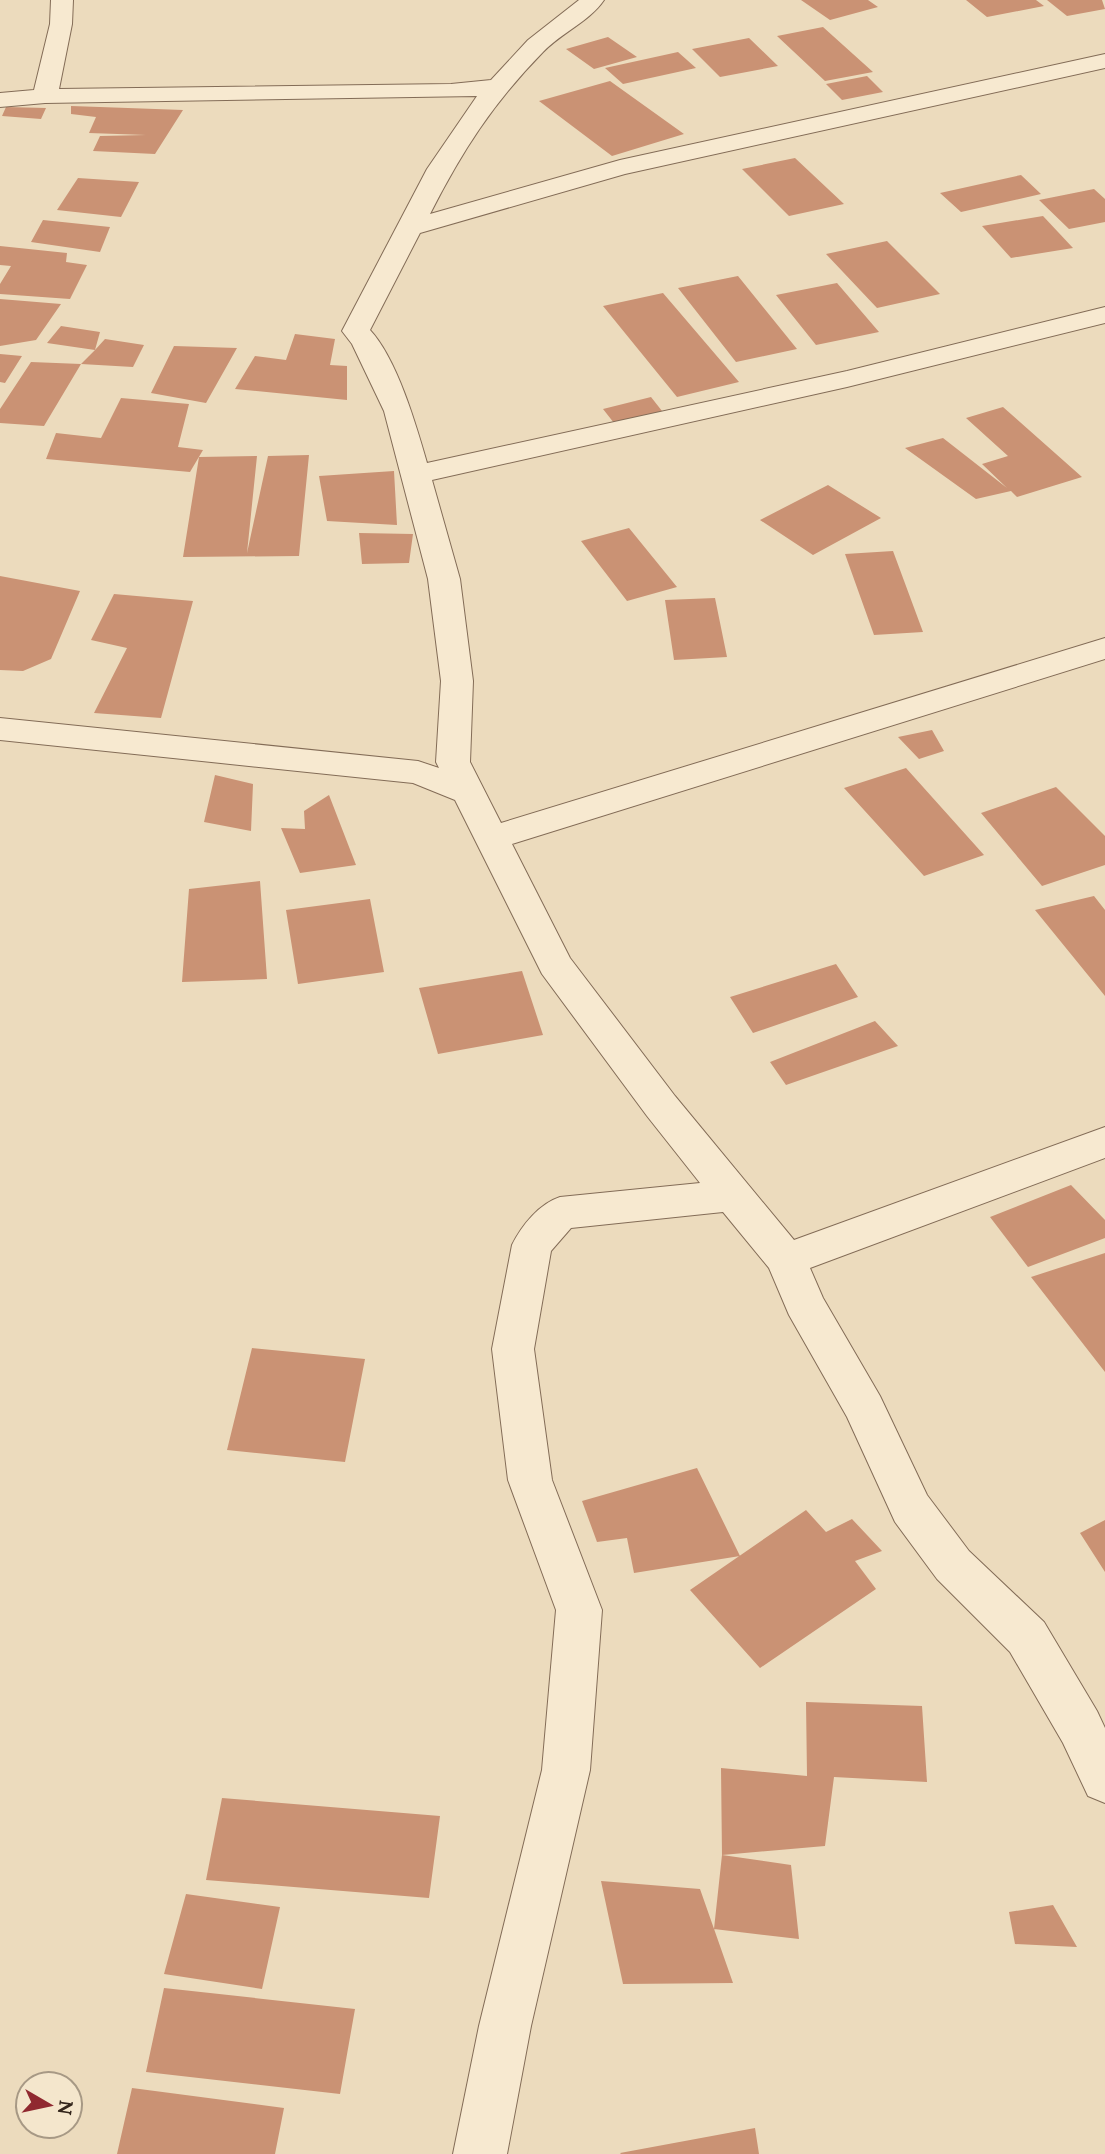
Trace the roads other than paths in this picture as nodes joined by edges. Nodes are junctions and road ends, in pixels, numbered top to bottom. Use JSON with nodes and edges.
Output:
{"nodes":[{"id":1,"x":62,"y":0,"type":"edge"},
{"id":2,"x":593,"y":0,"type":"edge"},
{"id":3,"x":1105,"y":61,"type":"edge"},
{"id":4,"x":477,"y":95,"type":"junction"},
{"id":5,"x":45,"y":96,"type":"junction"},
{"id":6,"x":0,"y":100,"type":"edge"},
{"id":7,"x":409,"y":228,"type":"junction"},
{"id":8,"x":1105,"y":315,"type":"edge"},
{"id":9,"x":415,"y":475,"type":"junction"},
{"id":10,"x":1105,"y":648,"type":"edge"},
{"id":11,"x":0,"y":729,"type":"edge"},
{"id":12,"x":454,"y":754,"type":"junction"},
{"id":13,"x":418,"y":772,"type":"junction"},
{"id":14,"x":467,"y":792,"type":"junction"},
{"id":15,"x":491,"y":838,"type":"junction"},
{"id":16,"x":1105,"y":1142,"type":"edge"},
{"id":17,"x":733,"y":1195,"type":"junction"},
{"id":18,"x":786,"y":1260,"type":"junction"},
{"id":19,"x":1105,"y":1780,"type":"edge"},
{"id":20,"x":480,"y":2154,"type":"edge"}],
"edges":[{"from":1,"to":5,"type":"street"},
{"from":2,"to":4,"type":"street"},
{"from":3,"to":7,"type":"street"},
{"from":4,"to":5,"type":"street"},
{"from":4,"to":7,"type":"street"},
{"from":5,"to":6,"type":"street"},
{"from":7,"to":9,"type":"street"},
{"from":8,"to":9,"type":"street"},
{"from":9,"to":12,"type":"street"},
{"from":10,"to":15,"type":"street"},
{"from":11,"to":13,"type":"street"},
{"from":12,"to":13,"type":"street"},
{"from":12,"to":14,"type":"street"},
{"from":13,"to":14,"type":"street"},
{"from":14,"to":15,"type":"street"},
{"from":15,"to":17,"type":"street"},
{"from":16,"to":18,"type":"street"},
{"from":17,"to":18,"type":"street"},
{"from":17,"to":20,"type":"street"},
{"from":18,"to":19,"type":"street"}]}
